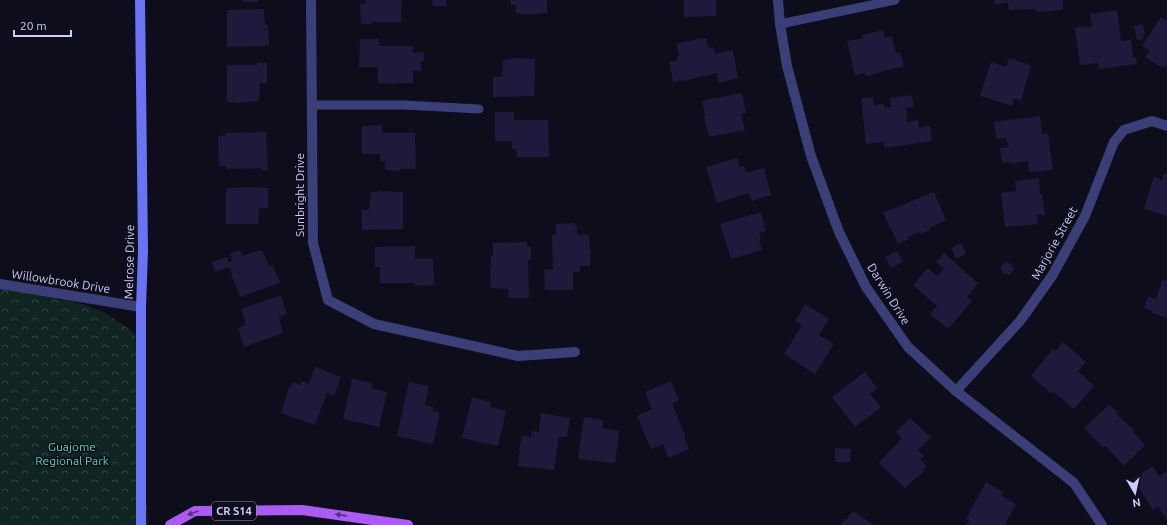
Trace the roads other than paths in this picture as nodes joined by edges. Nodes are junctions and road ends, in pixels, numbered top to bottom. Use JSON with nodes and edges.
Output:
{"nodes":[{"id":1,"x":140,"y":0,"type":"edge"},
{"id":2,"x":311,"y":0,"type":"edge"},
{"id":3,"x":778,"y":0,"type":"edge"},
{"id":4,"x":895,"y":0,"type":"edge"},
{"id":5,"x":780,"y":24,"type":"junction"},
{"id":6,"x":312,"y":105,"type":"junction"},
{"id":7,"x":479,"y":109,"type":"dead end"},
{"id":8,"x":1167,"y":126,"type":"edge"},
{"id":9,"x":0,"y":284,"type":"edge"},
{"id":10,"x":141,"y":307,"type":"junction"},
{"id":11,"x":575,"y":352,"type":"dead end"},
{"id":12,"x":956,"y":391,"type":"junction"},
{"id":13,"x":141,"y":525,"type":"edge"},
{"id":14,"x":170,"y":525,"type":"edge"},
{"id":15,"x":408,"y":525,"type":"edge"},
{"id":16,"x":1102,"y":525,"type":"edge"}],
"edges":[{"from":1,"to":10,"type":"main road","name":"Melrose Drive"},
{"from":2,"to":6,"type":"street","name":"Sunbright Drive"},
{"from":3,"to":5,"type":"street","name":"Darwin Drive"},
{"from":4,"to":5,"type":"lane"},
{"from":5,"to":12,"type":"street","name":"Darwin Drive"},
{"from":6,"to":7,"type":"lane"},
{"from":6,"to":11,"type":"street","name":"Sunbright Drive"},
{"from":8,"to":12,"type":"street","name":"Marjorie Street"},
{"from":9,"to":10,"type":"street","name":"Willowbrook Drive"},
{"from":10,"to":13,"type":"main road","name":"Melrose Drive"},
{"from":12,"to":16,"type":"street","name":"Darwin Drive"},
{"from":15,"to":14,"type":"main road","number":"CR S14","one_way":true}]}
